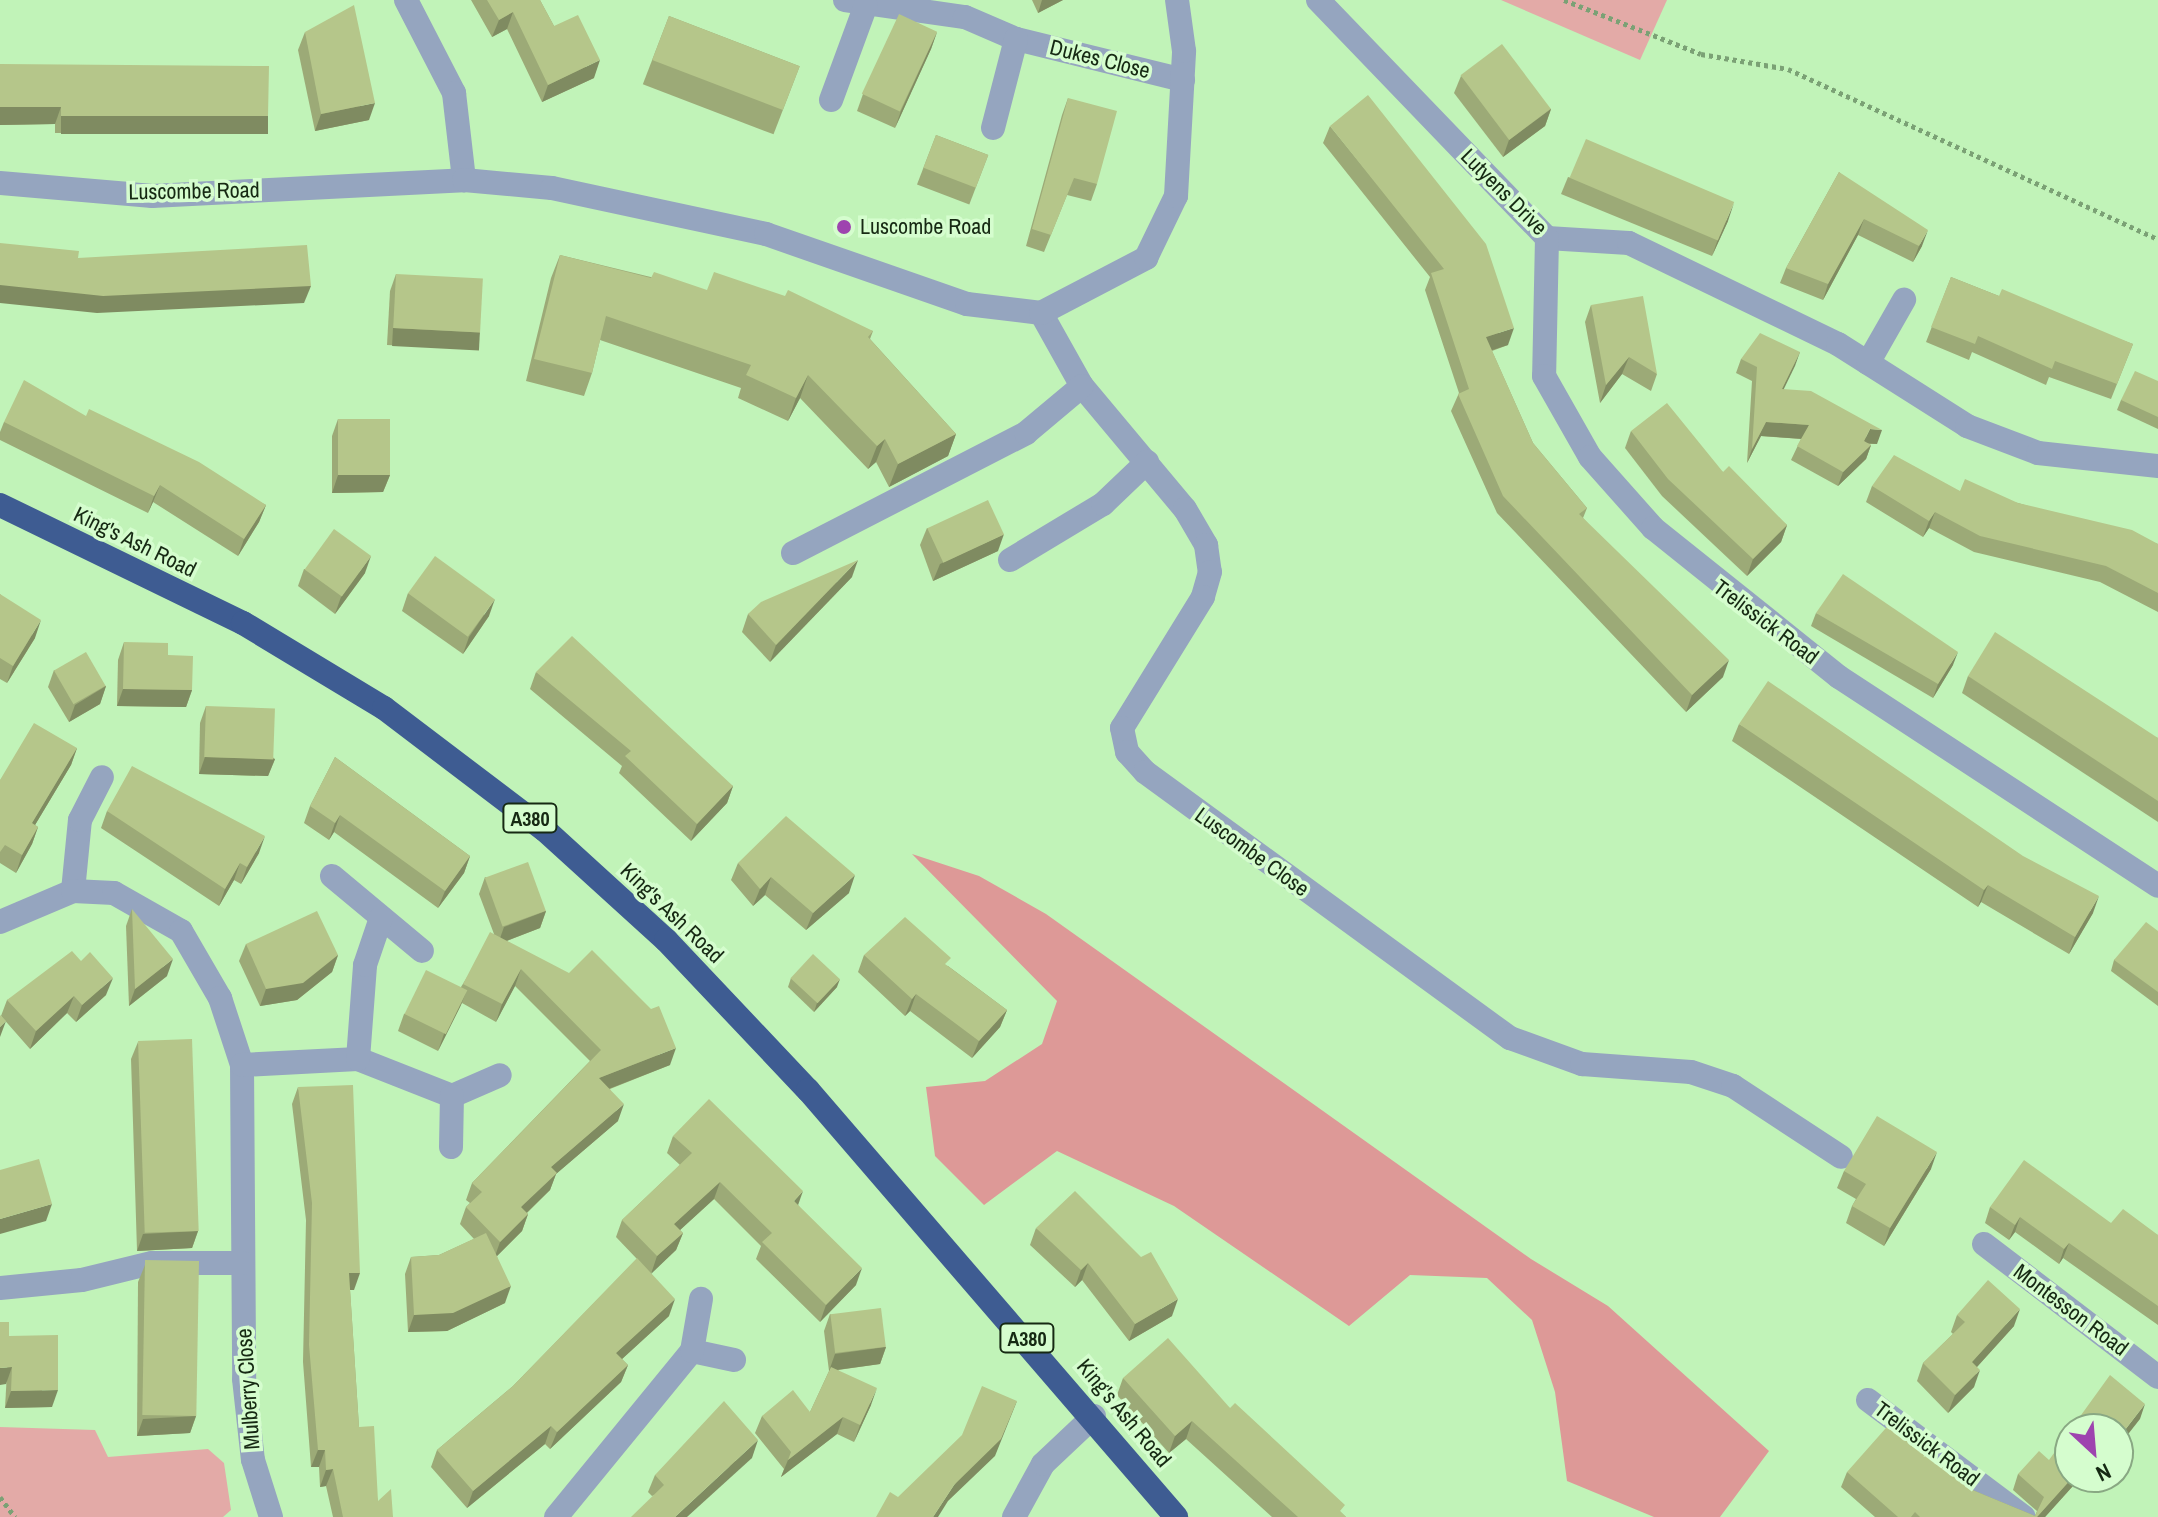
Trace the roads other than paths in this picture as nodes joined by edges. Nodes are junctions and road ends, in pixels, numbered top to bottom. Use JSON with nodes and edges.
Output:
{"nodes":[{"id":1,"x":406,"y":0,"type":"edge"},
{"id":2,"x":1177,"y":0,"type":"edge"},
{"id":3,"x":1318,"y":0,"type":"edge"},
{"id":4,"x":856,"y":2,"type":"edge"},
{"id":5,"x":1016,"y":39,"type":"junction"},
{"id":6,"x":1183,"y":80,"type":"junction"},
{"id":7,"x":831,"y":100,"type":"dead end"},
{"id":8,"x":993,"y":128,"type":"dead end"},
{"id":9,"x":464,"y":180,"type":"junction"},
{"id":10,"x":0,"y":183,"type":"edge"},
{"id":11,"x":1547,"y":238,"type":"junction"},
{"id":12,"x":1904,"y":300,"type":"dead end"},
{"id":13,"x":1041,"y":313,"type":"junction"},
{"id":14,"x":1868,"y":363,"type":"junction"},
{"id":15,"x":1082,"y":386,"type":"junction"},
{"id":16,"x":1147,"y":462,"type":"junction"},
{"id":17,"x":2158,"y":466,"type":"edge"},
{"id":18,"x":0,"y":505,"type":"edge"},
{"id":19,"x":793,"y":553,"type":"dead end"},
{"id":20,"x":1010,"y":560,"type":"dead end"},
{"id":21,"x":102,"y":777,"type":"dead end"},
{"id":22,"x":332,"y":876,"type":"dead end"},
{"id":23,"x":2158,"y":886,"type":"edge"},
{"id":24,"x":73,"y":891,"type":"junction"},
{"id":25,"x":381,"y":918,"type":"junction"},
{"id":26,"x":0,"y":922,"type":"edge"},
{"id":27,"x":422,"y":951,"type":"dead end"},
{"id":28,"x":358,"y":1059,"type":"junction"},
{"id":29,"x":242,"y":1065,"type":"junction"},
{"id":30,"x":500,"y":1075,"type":"dead end"},
{"id":31,"x":452,"y":1096,"type":"junction"},
{"id":32,"x":451,"y":1147,"type":"dead end"},
{"id":33,"x":1841,"y":1157,"type":"dead end"},
{"id":34,"x":1984,"y":1244,"type":"dead end"},
{"id":35,"x":242,"y":1263,"type":"junction"},
{"id":36,"x":0,"y":1288,"type":"edge"},
{"id":37,"x":701,"y":1299,"type":"dead end"},
{"id":38,"x":692,"y":1351,"type":"junction"},
{"id":39,"x":734,"y":1360,"type":"dead end"},
{"id":40,"x":2158,"y":1377,"type":"edge"},
{"id":41,"x":1868,"y":1400,"type":"dead end"},
{"id":42,"x":1094,"y":1416,"type":"junction"},
{"id":43,"x":266,"y":1515,"type":"edge"},
{"id":44,"x":556,"y":1517,"type":"edge"},
{"id":45,"x":1014,"y":1517,"type":"edge"},
{"id":46,"x":1176,"y":1517,"type":"edge"},
{"id":47,"x":2024,"y":1517,"type":"edge"}],
"edges":[{"from":1,"to":9,"type":"street"},
{"from":2,"to":6,"type":"street"},
{"from":3,"to":11,"type":"street","name":"Lutyens Drive"},
{"from":4,"to":5,"type":"street","name":"Dukes Close"},
{"from":4,"to":7,"type":"street","name":"Dukes Close"},
{"from":5,"to":6,"type":"street","name":"Dukes Close"},
{"from":5,"to":8,"type":"street"},
{"from":6,"to":13,"type":"street"},
{"from":9,"to":10,"type":"street","name":"Luscombe Road"},
{"from":9,"to":13,"type":"street","name":"Luscombe Road"},
{"from":11,"to":14,"type":"street","name":"Lutyens Drive"},
{"from":11,"to":23,"type":"street","name":"Trelissick Road"},
{"from":12,"to":14,"type":"street"},
{"from":13,"to":15,"type":"street","name":"Luscombe Close"},
{"from":14,"to":17,"type":"street","name":"Lutyens Drive"},
{"from":15,"to":16,"type":"street","name":"Luscombe Close"},
{"from":15,"to":19,"type":"street"},
{"from":16,"to":20,"type":"street"},
{"from":16,"to":33,"type":"street","name":"Luscombe Close"},
{"from":18,"to":42,"type":"highway","name":"King's Ash Road","number":"A380"},
{"from":21,"to":24,"type":"street"},
{"from":22,"to":25,"type":"street"},
{"from":24,"to":26,"type":"street","name":"Mulberry Close"},
{"from":24,"to":29,"type":"street","name":"Mulberry Close"},
{"from":25,"to":27,"type":"street"},
{"from":25,"to":28,"type":"street"},
{"from":28,"to":29,"type":"street"},
{"from":28,"to":31,"type":"street"},
{"from":29,"to":35,"type":"street","name":"Mulberry Close"},
{"from":30,"to":31,"type":"street"},
{"from":31,"to":32,"type":"street"},
{"from":34,"to":40,"type":"street","name":"Montesson Road"},
{"from":35,"to":36,"type":"street"},
{"from":35,"to":43,"type":"street","name":"Mulberry Close"},
{"from":37,"to":38,"type":"street"},
{"from":38,"to":39,"type":"street"},
{"from":38,"to":44,"type":"street"},
{"from":41,"to":47,"type":"street","name":"Trelissick Road"},
{"from":42,"to":45,"type":"street"},
{"from":42,"to":46,"type":"highway","name":"King's Ash Road","number":"A380"}]}
